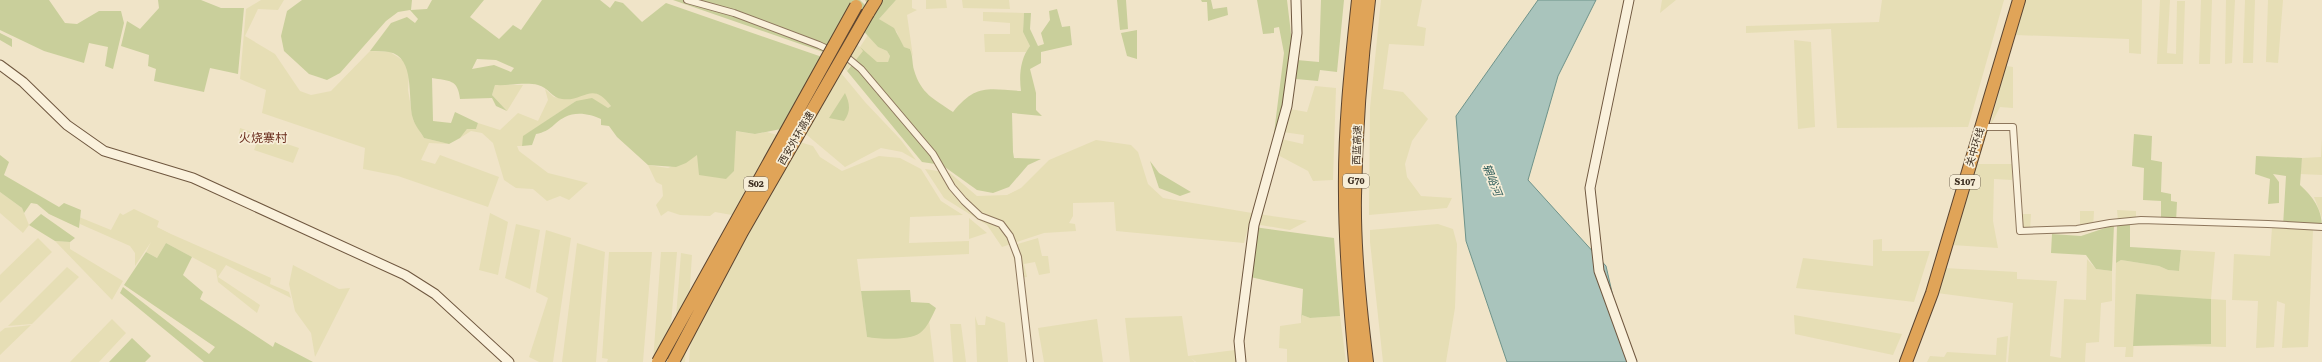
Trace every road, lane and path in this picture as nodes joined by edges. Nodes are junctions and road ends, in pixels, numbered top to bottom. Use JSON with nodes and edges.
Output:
{"nodes":[{"id":1,"x":688,"y":0,"type":"edge"},
{"id":2,"x":876,"y":0,"type":"edge"},
{"id":3,"x":1296,"y":0,"type":"edge"},
{"id":4,"x":1358,"y":0,"type":"edge"},
{"id":5,"x":1369,"y":0,"type":"edge"},
{"id":6,"x":1629,"y":0,"type":"edge"},
{"id":7,"x":2012,"y":0,"type":"edge"},
{"id":8,"x":2019,"y":0,"type":"edge"},
{"id":9,"x":858,"y":3,"type":"edge"},
{"id":10,"x":0,"y":65,"type":"edge"},
{"id":11,"x":1981,"y":127,"type":"junction"},
{"id":12,"x":2322,"y":227,"type":"edge"},
{"id":13,"x":510,"y":362,"type":"edge"},
{"id":14,"x":658,"y":362,"type":"edge"},
{"id":15,"x":673,"y":362,"type":"edge"},
{"id":16,"x":1030,"y":362,"type":"edge"},
{"id":17,"x":1241,"y":362,"type":"edge"},
{"id":18,"x":1355,"y":362,"type":"edge"},
{"id":19,"x":1367,"y":362,"type":"edge"},
{"id":20,"x":1632,"y":362,"type":"edge"},
{"id":21,"x":1900,"y":362,"type":"edge"},
{"id":22,"x":1906,"y":362,"type":"edge"}],
"edges":[{"from":1,"to":16,"type":"street"},
{"from":2,"to":15,"type":"highway","name":"西安外环高速","number":"S02","bridge":true},
{"from":3,"to":17,"type":"street"},
{"from":4,"to":18,"type":"highway","name":"西蓝高速","number":"G70"},
{"from":5,"to":19,"type":"highway","name":"西蓝高速","number":"G70"},
{"from":6,"to":20,"type":"street"},
{"from":7,"to":21,"type":"highway","name":"关中环线","number":"S107"},
{"from":8,"to":11,"type":"highway","name":"关中环线","number":"S107"},
{"from":9,"to":14,"type":"highway","name":"西安外环高速","number":"S02","bridge":true},
{"from":10,"to":13,"type":"street"},
{"from":11,"to":12,"type":"street"},
{"from":11,"to":22,"type":"highway","name":"关中环线","number":"S107"}]}
